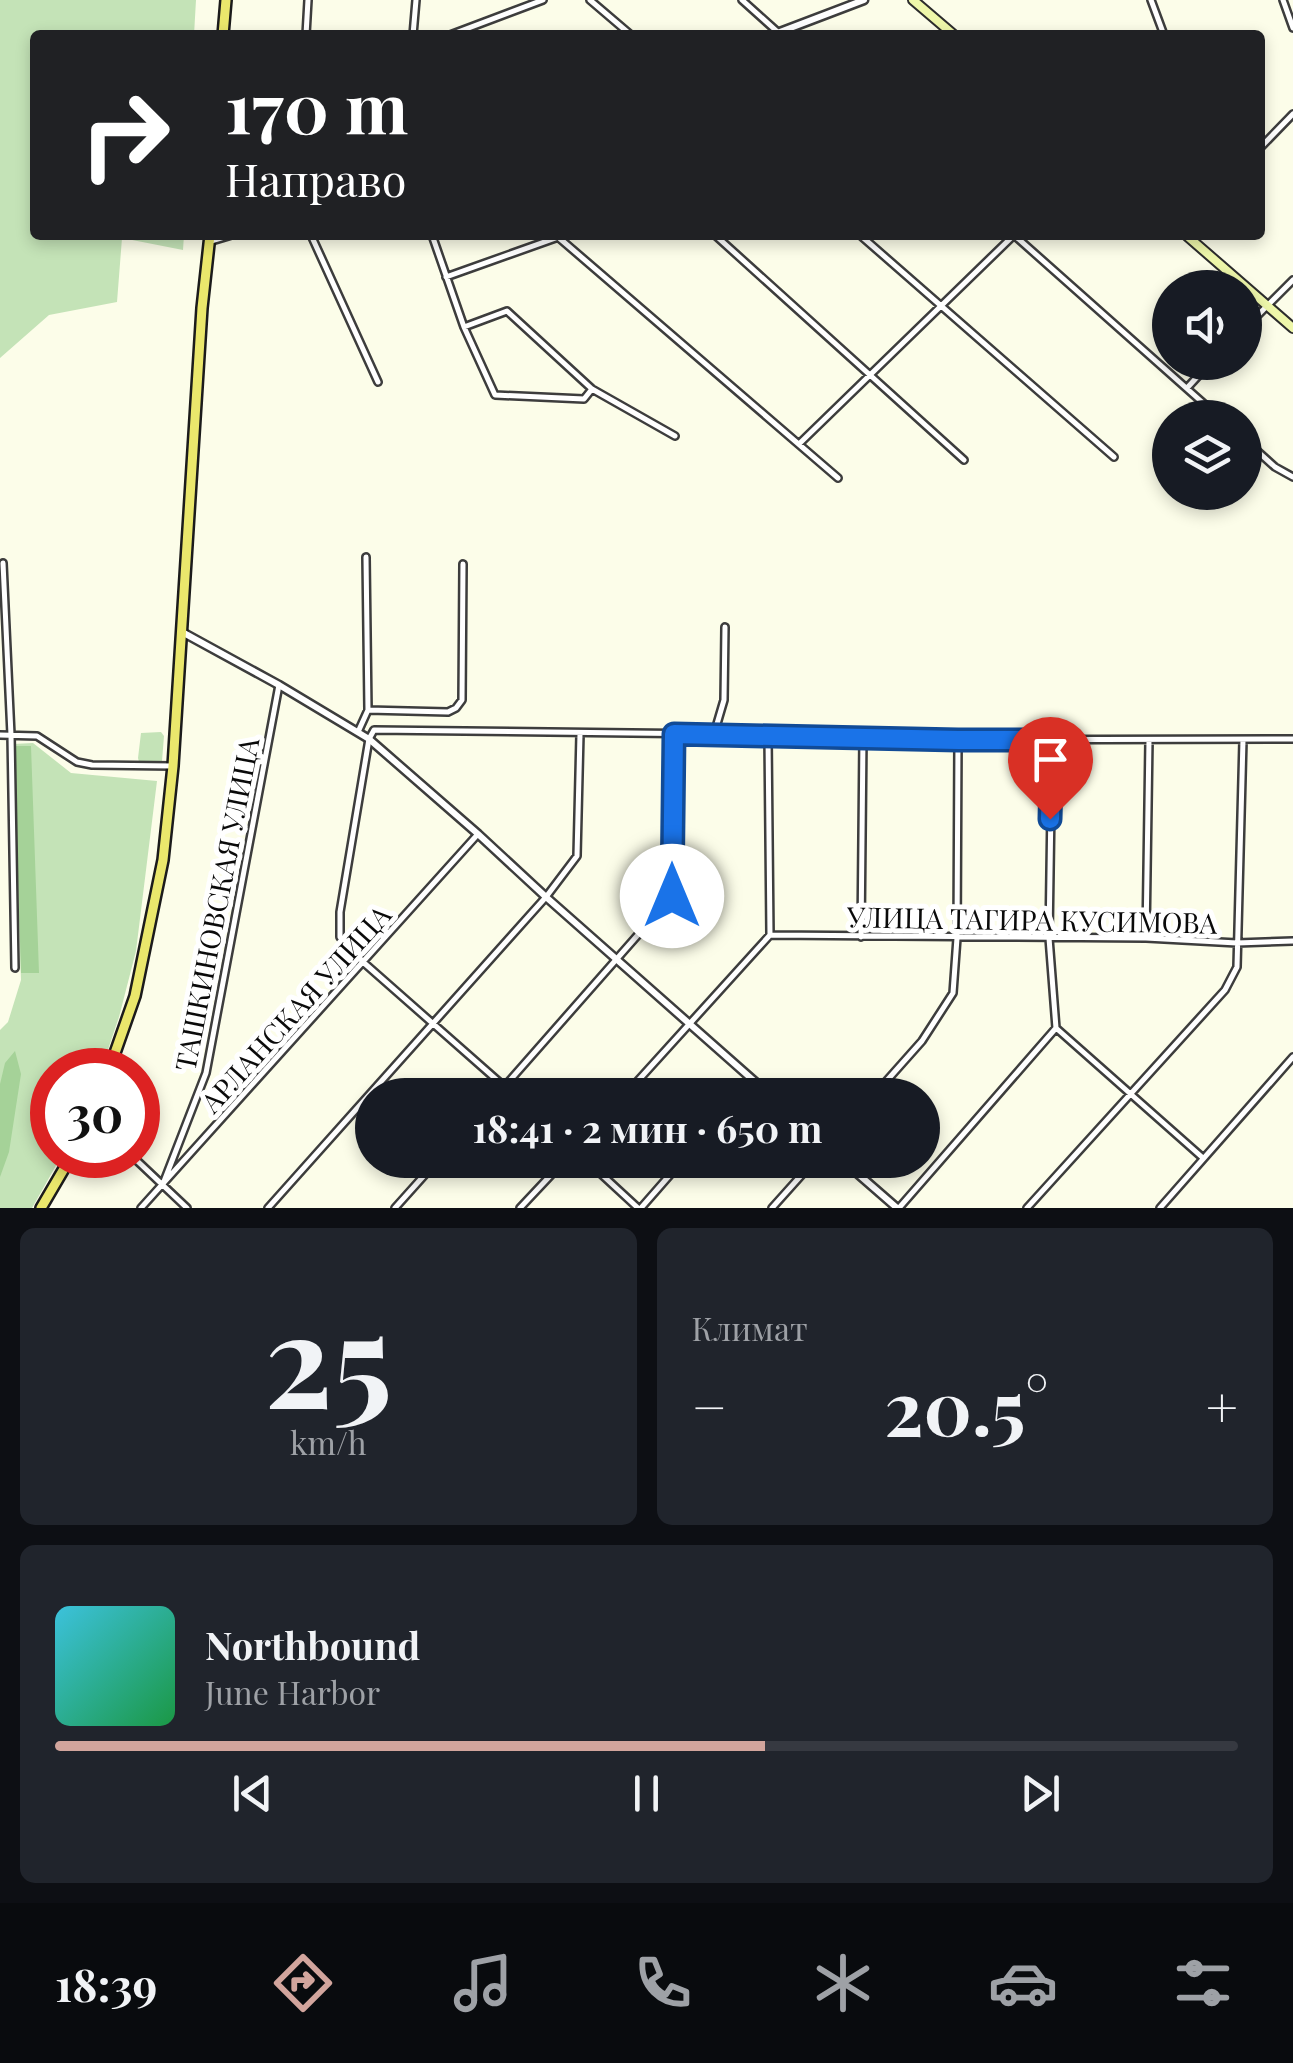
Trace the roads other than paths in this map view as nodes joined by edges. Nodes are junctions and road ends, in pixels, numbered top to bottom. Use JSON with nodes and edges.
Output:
{"nodes":[{"id":1,"x":226,"y":0,"type":"edge"},
{"id":2,"x":308,"y":0,"type":"edge"},
{"id":3,"x":416,"y":0,"type":"edge"},
{"id":4,"x":543,"y":0,"type":"edge"},
{"id":5,"x":590,"y":0,"type":"edge"},
{"id":6,"x":742,"y":0,"type":"edge"},
{"id":7,"x":864,"y":0,"type":"edge"},
{"id":8,"x":913,"y":0,"type":"edge"},
{"id":9,"x":1152,"y":0,"type":"edge"},
{"id":10,"x":1283,"y":0,"type":"edge"},
{"id":11,"x":1293,"y":28,"type":"edge"},
{"id":12,"x":223,"y":30,"type":"edge"},
{"id":13,"x":306,"y":30,"type":"edge"},
{"id":14,"x":414,"y":30,"type":"edge"},
{"id":15,"x":463,"y":30,"type":"edge"},
{"id":16,"x":625,"y":30,"type":"edge"},
{"id":17,"x":773,"y":30,"type":"edge"},
{"id":18,"x":787,"y":30,"type":"edge"},
{"id":19,"x":948,"y":30,"type":"edge"},
{"id":20,"x":1162,"y":30,"type":"edge"},
{"id":21,"x":1293,"y":114,"type":"edge"},
{"id":22,"x":1265,"y":143,"type":"edge"},
{"id":23,"x":210,"y":240,"type":"edge"},
{"id":24,"x":312,"y":240,"type":"edge"},
{"id":25,"x":434,"y":240,"type":"edge"},
{"id":26,"x":550,"y":240,"type":"edge"},
{"id":27,"x":566,"y":240,"type":"edge"},
{"id":28,"x":721,"y":240,"type":"edge"},
{"id":29,"x":866,"y":240,"type":"edge"},
{"id":30,"x":1009,"y":240,"type":"edge"},
{"id":31,"x":1020,"y":240,"type":"edge"},
{"id":32,"x":1192,"y":240,"type":"edge"},
{"id":33,"x":446,"y":278,"type":"junction"},
{"id":34,"x":1293,"y":280,"type":"edge"},
{"id":35,"x":941,"y":306,"type":"junction"},
{"id":36,"x":1266,"y":306,"type":"junction"},
{"id":37,"x":1262,"y":310,"type":"edge"},
{"id":38,"x":464,"y":327,"type":"junction"},
{"id":39,"x":1293,"y":328,"type":"edge"},
{"id":40,"x":871,"y":375,"type":"junction"},
{"id":41,"x":1194,"y":380,"type":"edge"},
{"id":42,"x":378,"y":382,"type":"dead end"},
{"id":43,"x":1186,"y":388,"type":"junction"},
{"id":44,"x":592,"y":389,"type":"junction"},
{"id":45,"x":1200,"y":400,"type":"edge"},
{"id":46,"x":675,"y":436,"type":"dead end"},
{"id":47,"x":799,"y":444,"type":"junction"},
{"id":48,"x":1262,"y":455,"type":"edge"},
{"id":49,"x":1114,"y":457,"type":"dead end"},
{"id":50,"x":964,"y":460,"type":"dead end"},
{"id":51,"x":1293,"y":477,"type":"edge"},
{"id":52,"x":838,"y":478,"type":"dead end"},
{"id":53,"x":366,"y":557,"type":"dead end"},
{"id":54,"x":3,"y":563,"type":"dead end"},
{"id":55,"x":463,"y":564,"type":"dead end"},
{"id":56,"x":725,"y":627,"type":"dead end"},
{"id":57,"x":182,"y":632,"type":"junction"},
{"id":58,"x":280,"y":685,"type":"junction"},
{"id":59,"x":368,"y":710,"type":"junction"},
{"id":60,"x":358,"y":733,"type":"junction"},
{"id":61,"x":580,"y":734,"type":"junction"},
{"id":62,"x":674,"y":734,"type":"junction"},
{"id":63,"x":714,"y":734,"type":"junction"},
{"id":64,"x":11,"y":735,"type":"junction"},
{"id":65,"x":0,"y":736,"type":"edge"},
{"id":66,"x":768,"y":736,"type":"junction"},
{"id":67,"x":863,"y":737,"type":"junction"},
{"id":68,"x":1293,"y":738,"type":"edge"},
{"id":69,"x":368,"y":739,"type":"junction"},
{"id":70,"x":958,"y":740,"type":"junction"},
{"id":71,"x":1052,"y":740,"type":"junction"},
{"id":72,"x":1149,"y":740,"type":"junction"},
{"id":73,"x":1243,"y":740,"type":"junction"},
{"id":74,"x":173,"y":766,"type":"junction"},
{"id":75,"x":478,"y":834,"type":"junction"},
{"id":76,"x":546,"y":898,"type":"junction"},
{"id":77,"x":770,"y":935,"type":"junction"},
{"id":78,"x":861,"y":937,"type":"junction"},
{"id":79,"x":957,"y":938,"type":"junction"},
{"id":80,"x":1049,"y":938,"type":"junction"},
{"id":81,"x":1146,"y":938,"type":"junction"},
{"id":82,"x":1293,"y":941,"type":"edge"},
{"id":83,"x":1237,"y":943,"type":"junction"},
{"id":84,"x":616,"y":959,"type":"junction"},
{"id":85,"x":363,"y":962,"type":"junction"},
{"id":86,"x":15,"y":968,"type":"dead end"},
{"id":87,"x":434,"y":1024,"type":"junction"},
{"id":88,"x":689,"y":1025,"type":"junction"},
{"id":89,"x":1056,"y":1028,"type":"junction"},
{"id":90,"x":117,"y":1048,"type":"edge"},
{"id":91,"x":1293,"y":1057,"type":"edge"},
{"id":92,"x":495,"y":1078,"type":"edge"},
{"id":93,"x":511,"y":1078,"type":"edge"},
{"id":94,"x":640,"y":1078,"type":"edge"},
{"id":95,"x":751,"y":1078,"type":"edge"},
{"id":96,"x":889,"y":1078,"type":"edge"},
{"id":97,"x":1131,"y":1094,"type":"junction"},
{"id":98,"x":1203,"y":1158,"type":"junction"},
{"id":99,"x":59,"y":1178,"type":"edge"},
{"id":100,"x":156,"y":1178,"type":"edge"},
{"id":101,"x":422,"y":1178,"type":"edge"},
{"id":102,"x":548,"y":1178,"type":"edge"},
{"id":103,"x":606,"y":1178,"type":"edge"},
{"id":104,"x":667,"y":1178,"type":"edge"},
{"id":105,"x":800,"y":1178,"type":"edge"},
{"id":106,"x":863,"y":1178,"type":"edge"},
{"id":107,"x":163,"y":1184,"type":"junction"},
{"id":108,"x":41,"y":1208,"type":"edge"},
{"id":109,"x":141,"y":1208,"type":"edge"},
{"id":110,"x":187,"y":1208,"type":"edge"},
{"id":111,"x":268,"y":1208,"type":"edge"},
{"id":112,"x":395,"y":1208,"type":"edge"},
{"id":113,"x":520,"y":1208,"type":"edge"},
{"id":114,"x":640,"y":1208,"type":"edge"},
{"id":115,"x":772,"y":1208,"type":"edge"},
{"id":116,"x":898,"y":1208,"type":"edge"},
{"id":117,"x":1027,"y":1208,"type":"edge"},
{"id":118,"x":1160,"y":1208,"type":"edge"}],
"edges":[{"from":1,"to":12,"type":"main road"},
{"from":2,"to":13,"type":"street"},
{"from":3,"to":14,"type":"street"},
{"from":4,"to":15,"type":"street"},
{"from":5,"to":16,"type":"street"},
{"from":6,"to":17,"type":"street"},
{"from":7,"to":18,"type":"street"},
{"from":8,"to":19,"type":"main road"},
{"from":9,"to":20,"type":"street"},
{"from":10,"to":11,"type":"street"},
{"from":21,"to":22,"type":"street"},
{"from":23,"to":57,"type":"main road"},
{"from":24,"to":42,"type":"street"},
{"from":25,"to":33,"type":"street"},
{"from":26,"to":33,"type":"street"},
{"from":27,"to":47,"type":"street"},
{"from":28,"to":40,"type":"street"},
{"from":29,"to":35,"type":"street"},
{"from":30,"to":35,"type":"street"},
{"from":31,"to":43,"type":"street"},
{"from":32,"to":36,"type":"main road"},
{"from":33,"to":38,"type":"street"},
{"from":34,"to":36,"type":"street"},
{"from":35,"to":40,"type":"street"},
{"from":35,"to":49,"type":"street"},
{"from":36,"to":37,"type":"street"},
{"from":36,"to":39,"type":"main road"},
{"from":38,"to":44,"type":"street"},
{"from":38,"to":44,"type":"street"},
{"from":40,"to":47,"type":"street"},
{"from":40,"to":50,"type":"street"},
{"from":41,"to":43,"type":"street"},
{"from":43,"to":45,"type":"street"},
{"from":44,"to":46,"type":"street"},
{"from":47,"to":52,"type":"street"},
{"from":48,"to":51,"type":"street"},
{"from":53,"to":59,"type":"street"},
{"from":54,"to":64,"type":"street"},
{"from":55,"to":59,"type":"street"},
{"from":56,"to":63,"type":"street"},
{"from":57,"to":58,"type":"street"},
{"from":57,"to":74,"type":"main road"},
{"from":58,"to":60,"type":"street"},
{"from":58,"to":107,"type":"street","name":"ТАШКИНОВСКАЯ УЛИЦА"},
{"from":59,"to":60,"type":"street"},
{"from":60,"to":69,"type":"street"},
{"from":61,"to":62,"type":"street"},
{"from":61,"to":69,"type":"street"},
{"from":61,"to":76,"type":"street"},
{"from":62,"to":63,"type":"street"},
{"from":62,"to":84,"type":"street"},
{"from":63,"to":66,"type":"street"},
{"from":64,"to":65,"type":"street"},
{"from":64,"to":74,"type":"street"},
{"from":64,"to":86,"type":"street"},
{"from":66,"to":67,"type":"street"},
{"from":66,"to":77,"type":"street"},
{"from":67,"to":70,"type":"street"},
{"from":67,"to":78,"type":"street"},
{"from":68,"to":73,"type":"street"},
{"from":69,"to":75,"type":"street"},
{"from":69,"to":85,"type":"street"},
{"from":70,"to":71,"type":"street"},
{"from":70,"to":79,"type":"street"},
{"from":71,"to":72,"type":"street"},
{"from":71,"to":80,"type":"street"},
{"from":72,"to":73,"type":"street"},
{"from":72,"to":81,"type":"street"},
{"from":73,"to":83,"type":"street"},
{"from":74,"to":90,"type":"main road"},
{"from":75,"to":76,"type":"street"},
{"from":75,"to":85,"type":"street","name":"АРЛАНСКАЯ УЛИЦА"},
{"from":76,"to":84,"type":"street"},
{"from":76,"to":87,"type":"street"},
{"from":77,"to":78,"type":"street","name":"УЛИЦА ТАГИРА КУСИМОВА"},
{"from":77,"to":88,"type":"street"},
{"from":78,"to":79,"type":"street","name":"УЛИЦА ТАГИРА КУСИМОВА"},
{"from":79,"to":80,"type":"street","name":"УЛИЦА ТАГИРА КУСИМОВА"},
{"from":79,"to":96,"type":"street"},
{"from":80,"to":81,"type":"street","name":"УЛИЦА ТАГИРА КУСИМОВА"},
{"from":80,"to":89,"type":"street"},
{"from":81,"to":83,"type":"street","name":"УЛИЦА ТАГИРА КУСИМОВА"},
{"from":82,"to":83,"type":"street","name":"УЛИЦА ТАГИРА КУСИМОВА"},
{"from":83,"to":97,"type":"street"},
{"from":84,"to":88,"type":"street"},
{"from":84,"to":93,"type":"street"},
{"from":85,"to":87,"type":"street"},
{"from":85,"to":107,"type":"street","name":"АРЛАНСКАЯ УЛИЦА"},
{"from":87,"to":92,"type":"street"},
{"from":87,"to":111,"type":"street"},
{"from":88,"to":94,"type":"street"},
{"from":88,"to":95,"type":"street"},
{"from":89,"to":97,"type":"street"},
{"from":89,"to":116,"type":"street"},
{"from":91,"to":98,"type":"street"},
{"from":97,"to":98,"type":"street"},
{"from":97,"to":117,"type":"street"},
{"from":98,"to":118,"type":"street"},
{"from":99,"to":108,"type":"main road"},
{"from":100,"to":107,"type":"street"},
{"from":101,"to":112,"type":"street"},
{"from":102,"to":113,"type":"street"},
{"from":103,"to":114,"type":"street"},
{"from":104,"to":114,"type":"street"},
{"from":105,"to":115,"type":"street"},
{"from":106,"to":116,"type":"street"},
{"from":107,"to":109,"type":"street","name":"АРЛАНСКАЯ УЛИЦА"},
{"from":107,"to":110,"type":"street"}]}
